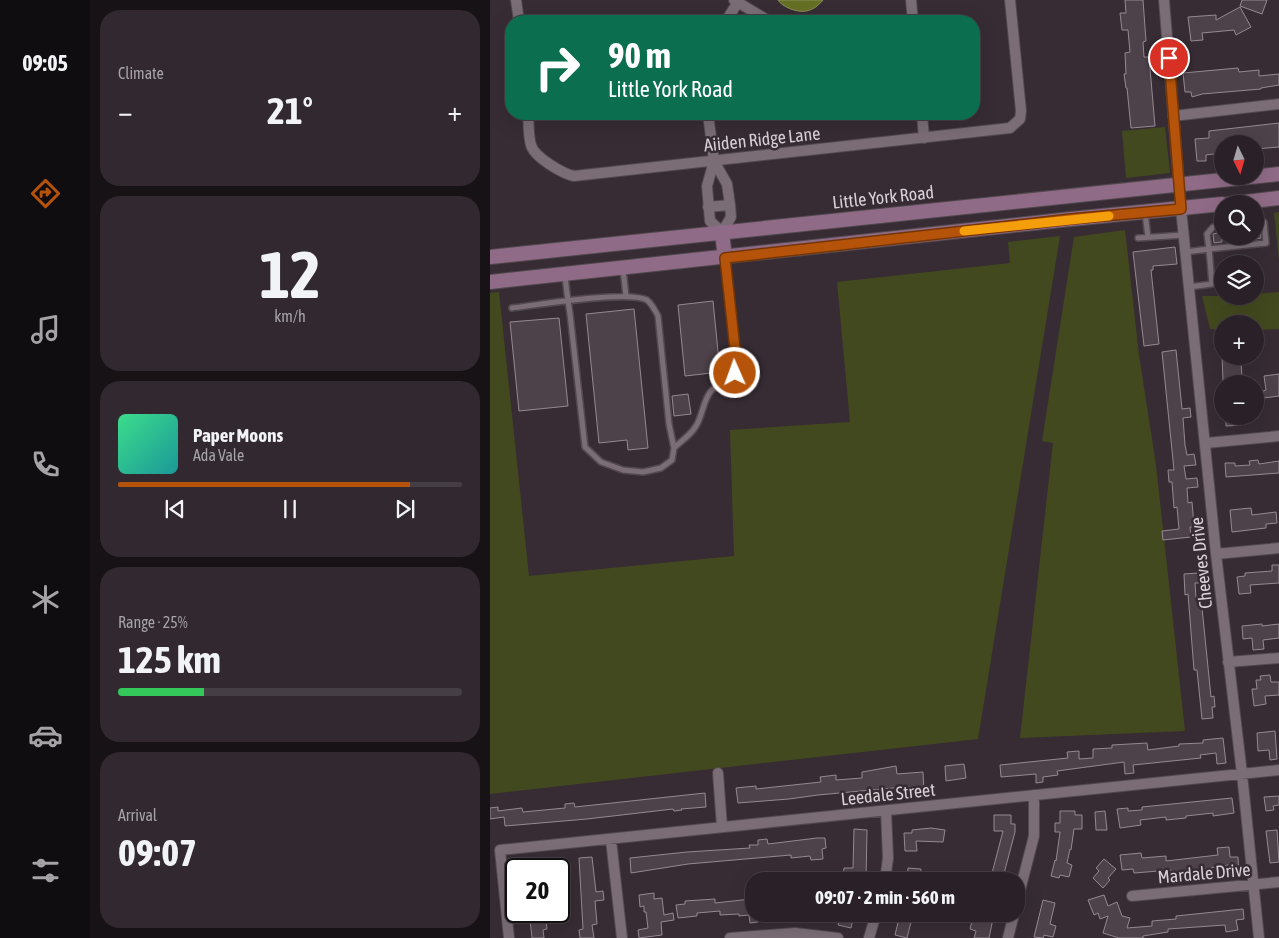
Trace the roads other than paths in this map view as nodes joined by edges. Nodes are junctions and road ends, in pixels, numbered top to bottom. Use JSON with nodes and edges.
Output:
{"nodes":[{"id":1,"x":516,"y":0,"type":"edge"},
{"id":2,"x":911,"y":0,"type":"edge"},
{"id":3,"x":1010,"y":0,"type":"edge"},
{"id":4,"x":1164,"y":0,"type":"edge"},
{"id":5,"x":736,"y":1,"type":"edge"},
{"id":6,"x":518,"y":15,"type":"edge"},
{"id":7,"x":729,"y":15,"type":"edge"},
{"id":8,"x":759,"y":15,"type":"edge"},
{"id":9,"x":912,"y":15,"type":"edge"},
{"id":10,"x":1279,"y":104,"type":"edge"},
{"id":11,"x":1174,"y":116,"type":"junction"},
{"id":12,"x":529,"y":120,"type":"edge"},
{"id":13,"x":709,"y":120,"type":"edge"},
{"id":14,"x":922,"y":120,"type":"edge"},
{"id":15,"x":924,"y":138,"type":"junction"},
{"id":16,"x":714,"y":161,"type":"junction"},
{"id":17,"x":1279,"y":174,"type":"edge"},
{"id":18,"x":1179,"y":185,"type":"junction"},
{"id":19,"x":1279,"y":198,"type":"edge"},
{"id":20,"x":1264,"y":199,"type":"edge"},
{"id":21,"x":730,"y":205,"type":"junction"},
{"id":22,"x":1214,"y":205,"type":"edge"},
{"id":23,"x":708,"y":207,"type":"junction"},
{"id":24,"x":1181,"y":209,"type":"junction"},
{"id":25,"x":1145,"y":212,"type":"junction"},
{"id":26,"x":1264,"y":222,"type":"edge"},
{"id":27,"x":1214,"y":227,"type":"edge"},
{"id":28,"x":722,"y":232,"type":"junction"},
{"id":29,"x":1184,"y":235,"type":"junction"},
{"id":30,"x":1148,"y":237,"type":"junction"},
{"id":31,"x":1138,"y":238,"type":"dead end"},
{"id":32,"x":1264,"y":243,"type":"edge"},
{"id":33,"x":1247,"y":245,"type":"edge"},
{"id":34,"x":1209,"y":249,"type":"junction"},
{"id":35,"x":1185,"y":252,"type":"junction"},
{"id":36,"x":490,"y":257,"type":"edge"},
{"id":37,"x":725,"y":258,"type":"junction"},
{"id":38,"x":623,"y":268,"type":"junction"},
{"id":39,"x":565,"y":274,"type":"junction"},
{"id":40,"x":490,"y":282,"type":"edge"},
{"id":41,"x":1189,"y":287,"type":"junction"},
{"id":42,"x":626,"y":296,"type":"junction"},
{"id":43,"x":568,"y":302,"type":"junction"},
{"id":44,"x":512,"y":308,"type":"dead end"},
{"id":45,"x":1279,"y":436,"type":"edge"},
{"id":46,"x":1206,"y":443,"type":"junction"},
{"id":47,"x":674,"y":448,"type":"junction"},
{"id":48,"x":1279,"y":548,"type":"edge"},
{"id":49,"x":1216,"y":554,"type":"junction"},
{"id":50,"x":1279,"y":658,"type":"edge"},
{"id":51,"x":1228,"y":662,"type":"junction"},
{"id":52,"x":1279,"y":770,"type":"edge"},
{"id":53,"x":718,"y":773,"type":"dead end"},
{"id":54,"x":1242,"y":774,"type":"junction"},
{"id":55,"x":1034,"y":795,"type":"junction"},
{"id":56,"x":886,"y":810,"type":"junction"},
{"id":57,"x":722,"y":827,"type":"junction"},
{"id":58,"x":610,"y":840,"type":"junction"},
{"id":59,"x":886,"y":872,"type":"edge"},
{"id":60,"x":1025,"y":872,"type":"edge"},
{"id":61,"x":1279,"y":882,"type":"edge"},
{"id":62,"x":1253,"y":884,"type":"junction"},
{"id":63,"x":1132,"y":896,"type":"dead end"},
{"id":64,"x":874,"y":922,"type":"edge"},
{"id":65,"x":1012,"y":922,"type":"edge"},
{"id":66,"x":509,"y":938,"type":"edge"},
{"id":67,"x":622,"y":938,"type":"edge"},
{"id":68,"x":730,"y":938,"type":"edge"},
{"id":69,"x":838,"y":938,"type":"edge"},
{"id":70,"x":869,"y":938,"type":"edge"},
{"id":71,"x":1008,"y":938,"type":"edge"},
{"id":72,"x":1259,"y":938,"type":"edge"}],
"edges":[{"from":1,"to":6,"type":"street"},
{"from":2,"to":9,"type":"street"},
{"from":3,"to":15,"type":"street","name":"Aiiden Ridge Lane"},
{"from":4,"to":11,"type":"street","name":"Cheeves Drive"},
{"from":5,"to":7,"type":"street"},
{"from":5,"to":8,"type":"street"},
{"from":10,"to":11,"type":"street"},
{"from":11,"to":18,"type":"street","name":"Cheeves Drive"},
{"from":12,"to":16,"type":"street","name":"Aiiden Ridge Lane"},
{"from":13,"to":16,"type":"street"},
{"from":14,"to":15,"type":"street"},
{"from":15,"to":16,"type":"street","name":"Aiiden Ridge Lane"},
{"from":16,"to":21,"type":"street"},
{"from":16,"to":23,"type":"street"},
{"from":17,"to":18,"type":"main road","name":"Little York Road"},
{"from":18,"to":24,"type":"street","name":"Cheeves Drive"},
{"from":18,"to":28,"type":"main road","name":"Little York Road"},
{"from":19,"to":20,"type":"main road"},
{"from":21,"to":23,"type":"street"},
{"from":21,"to":28,"type":"street"},
{"from":22,"to":24,"type":"main road"},
{"from":23,"to":28,"type":"street"},
{"from":24,"to":25,"type":"main road"},
{"from":24,"to":29,"type":"street","name":"Cheeves Drive"},
{"from":25,"to":30,"type":"lane"},
{"from":25,"to":37,"type":"main road"},
{"from":26,"to":32,"type":"lane"},
{"from":27,"to":34,"type":"lane"},
{"from":28,"to":36,"type":"main road","name":"Little York Road"},
{"from":28,"to":37,"type":"main road"},
{"from":29,"to":30,"type":"lane"},
{"from":29,"to":35,"type":"street","name":"Cheeves Drive"},
{"from":30,"to":31,"type":"lane"},
{"from":33,"to":34,"type":"lane"},
{"from":34,"to":35,"type":"lane"},
{"from":34,"to":41,"type":"lane"},
{"from":35,"to":41,"type":"street","name":"Cheeves Drive"},
{"from":37,"to":38,"type":"main road"},
{"from":37,"to":47,"type":"lane"},
{"from":38,"to":39,"type":"main road"},
{"from":38,"to":42,"type":"lane"},
{"from":39,"to":40,"type":"main road"},
{"from":39,"to":43,"type":"lane"},
{"from":41,"to":46,"type":"street","name":"Cheeves Drive"},
{"from":42,"to":43,"type":"lane"},
{"from":42,"to":47,"type":"lane"},
{"from":43,"to":44,"type":"lane"},
{"from":43,"to":47,"type":"lane"},
{"from":45,"to":46,"type":"street"},
{"from":46,"to":49,"type":"street","name":"Cheeves Drive"},
{"from":48,"to":49,"type":"street"},
{"from":49,"to":51,"type":"street","name":"Cheeves Drive"},
{"from":50,"to":51,"type":"street"},
{"from":51,"to":54,"type":"street","name":"Cheeves Drive"},
{"from":52,"to":54,"type":"street","name":"Leedale Street"},
{"from":53,"to":57,"type":"street"},
{"from":54,"to":55,"type":"street","name":"Leedale Street"},
{"from":54,"to":62,"type":"street","name":"Cheeves Drive"},
{"from":55,"to":56,"type":"street","name":"Leedale Street"},
{"from":55,"to":60,"type":"street"},
{"from":56,"to":57,"type":"street","name":"Leedale Street"},
{"from":56,"to":59,"type":"street"},
{"from":57,"to":58,"type":"street","name":"Leedale Street"},
{"from":58,"to":66,"type":"street","name":"Leedale Street"},
{"from":58,"to":67,"type":"street"},
{"from":61,"to":62,"type":"street","name":"Mardale Drive"},
{"from":62,"to":63,"type":"street","name":"Mardale Drive"},
{"from":62,"to":72,"type":"street","name":"Cheeves Drive"},
{"from":64,"to":70,"type":"street"},
{"from":65,"to":71,"type":"street"},
{"from":68,"to":69,"type":"street"}]}
